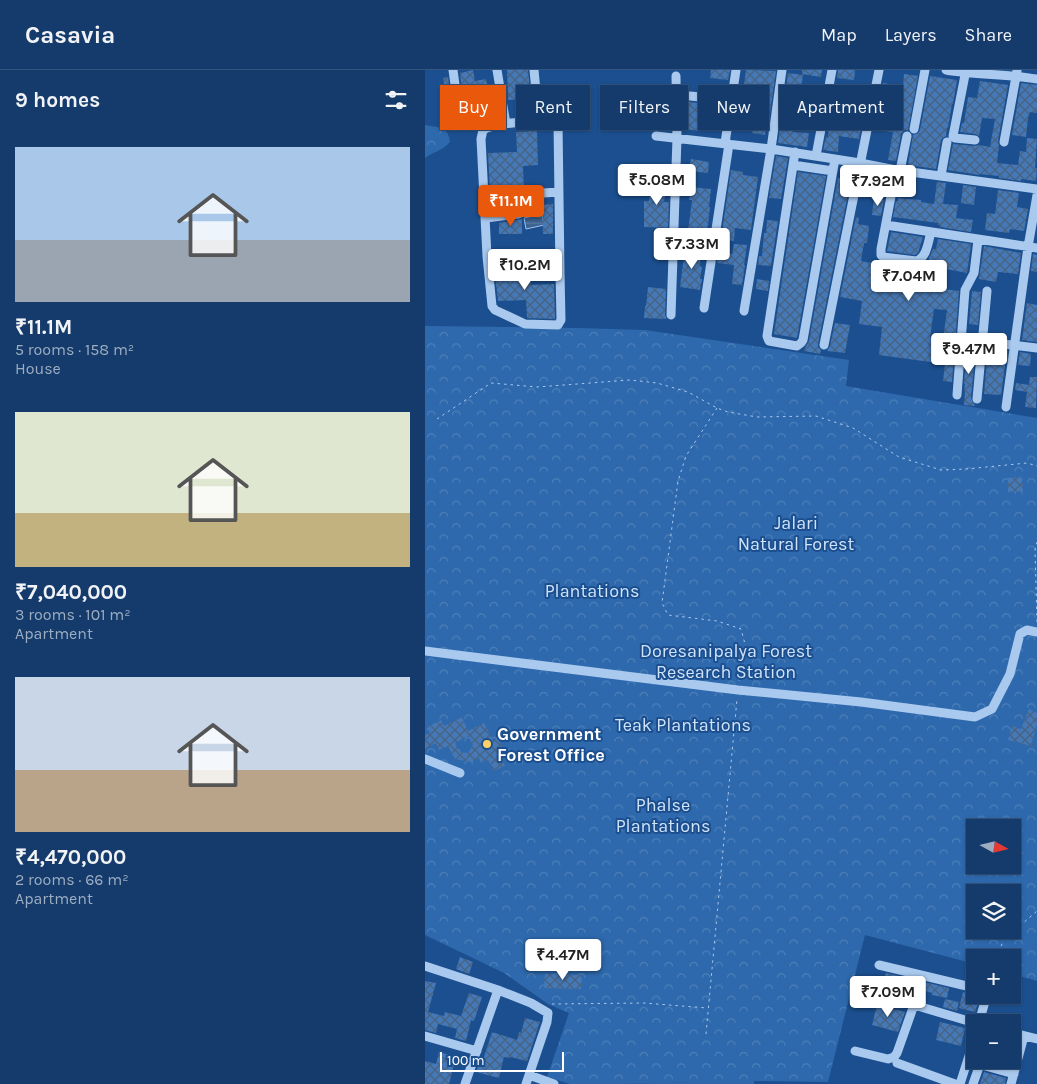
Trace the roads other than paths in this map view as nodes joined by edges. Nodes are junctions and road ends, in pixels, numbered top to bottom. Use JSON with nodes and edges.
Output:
{"nodes":[{"id":1,"x":453,"y":70,"type":"edge"},
{"id":2,"x":497,"y":70,"type":"edge"},
{"id":3,"x":534,"y":70,"type":"edge"},
{"id":4,"x":736,"y":70,"type":"edge"},
{"id":5,"x":782,"y":70,"type":"edge"},
{"id":6,"x":832,"y":70,"type":"edge"},
{"id":7,"x":879,"y":70,"type":"edge"},
{"id":8,"x":925,"y":70,"type":"edge"},
{"id":9,"x":946,"y":70,"type":"edge"},
{"id":10,"x":966,"y":72,"type":"edge"},
{"id":11,"x":1017,"y":73,"type":"edge"},
{"id":12,"x":676,"y":76,"type":"dead end"},
{"id":13,"x":1037,"y":79,"type":"edge"},
{"id":14,"x":455,"y":85,"type":"edge"},
{"id":15,"x":500,"y":85,"type":"edge"},
{"id":16,"x":535,"y":85,"type":"edge"},
{"id":17,"x":734,"y":85,"type":"edge"},
{"id":18,"x":690,"y":96,"type":"dead end"},
{"id":19,"x":698,"y":97,"type":"edge"},
{"id":20,"x":506,"y":124,"type":"edge"},
{"id":21,"x":483,"y":130,"type":"edge"},
{"id":22,"x":728,"y":130,"type":"edge"},
{"id":23,"x":656,"y":136,"type":"dead end"},
{"id":24,"x":677,"y":138,"type":"junction"},
{"id":25,"x":975,"y":140,"type":"dead end"},
{"id":26,"x":947,"y":142,"type":"dead end"},
{"id":27,"x":1004,"y":142,"type":"dead end"},
{"id":28,"x":727,"y":144,"type":"junction"},
{"id":29,"x":771,"y":148,"type":"junction"},
{"id":30,"x":795,"y":152,"type":"junction"},
{"id":31,"x":816,"y":156,"type":"junction"},
{"id":32,"x":835,"y":159,"type":"junction"},
{"id":33,"x":860,"y":163,"type":"junction"},
{"id":34,"x":793,"y":165,"type":"junction"},
{"id":35,"x":898,"y":170,"type":"junction"},
{"id":36,"x":833,"y":171,"type":"junction"},
{"id":37,"x":941,"y":176,"type":"junction"},
{"id":38,"x":1037,"y":189,"type":"edge"},
{"id":39,"x":559,"y":192,"type":"junction"},
{"id":40,"x":1037,"y":195,"type":"edge"},
{"id":41,"x":486,"y":218,"type":"junction"},
{"id":42,"x":886,"y":225,"type":"junction"},
{"id":43,"x":931,"y":232,"type":"junction"},
{"id":44,"x":978,"y":240,"type":"junction"},
{"id":45,"x":1033,"y":248,"type":"edge"},
{"id":46,"x":487,"y":256,"type":"junction"},
{"id":47,"x":560,"y":273,"type":"junction"},
{"id":48,"x":987,"y":291,"type":"dead end"},
{"id":49,"x":703,"y":308,"type":"dead end"},
{"id":50,"x":744,"y":311,"type":"dead end"},
{"id":51,"x":671,"y":315,"type":"dead end"},
{"id":52,"x":961,"y":339,"type":"junction"},
{"id":53,"x":983,"y":342,"type":"junction"},
{"id":54,"x":824,"y":344,"type":"dead end"},
{"id":55,"x":1015,"y":345,"type":"junction"},
{"id":56,"x":1037,"y":348,"type":"edge"},
{"id":57,"x":957,"y":395,"type":"dead end"},
{"id":58,"x":977,"y":399,"type":"dead end"},
{"id":59,"x":1006,"y":407,"type":"dead end"},
{"id":60,"x":1037,"y":632,"type":"edge"},
{"id":61,"x":425,"y":651,"type":"edge"},
{"id":62,"x":425,"y":759,"type":"edge"},
{"id":63,"x":461,"y":773,"type":"dead end"},
{"id":64,"x":879,"y":965,"type":"dead end"},
{"id":65,"x":425,"y":966,"type":"edge"},
{"id":66,"x":966,"y":986,"type":"edge"},
{"id":67,"x":857,"y":988,"type":"dead end"},
{"id":68,"x":498,"y":990,"type":"junction"},
{"id":69,"x":914,"y":1005,"type":"junction"},
{"id":70,"x":966,"y":1020,"type":"edge"},
{"id":71,"x":1021,"y":1035,"type":"edge"},
{"id":72,"x":425,"y":1036,"type":"edge"},
{"id":73,"x":1024,"y":1036,"type":"junction"},
{"id":74,"x":1037,"y":1039,"type":"edge"},
{"id":75,"x":477,"y":1051,"type":"junction"},
{"id":76,"x":855,"y":1052,"type":"dead end"},
{"id":77,"x":897,"y":1063,"type":"dead end"},
{"id":78,"x":966,"y":1065,"type":"edge"},
{"id":79,"x":1014,"y":1074,"type":"junction"},
{"id":80,"x":528,"y":1080,"type":"edge"},
{"id":81,"x":465,"y":1084,"type":"edge"},
{"id":82,"x":554,"y":1084,"type":"edge"},
{"id":83,"x":955,"y":1084,"type":"edge"},
{"id":84,"x":960,"y":1084,"type":"edge"},
{"id":85,"x":973,"y":1084,"type":"edge"},
{"id":86,"x":1011,"y":1084,"type":"edge"}],
"edges":[{"from":1,"to":14,"type":"street"},
{"from":2,"to":15,"type":"street"},
{"from":3,"to":16,"type":"street"},
{"from":4,"to":17,"type":"street"},
{"from":5,"to":29,"type":"street"},
{"from":6,"to":31,"type":"street"},
{"from":7,"to":33,"type":"street"},
{"from":8,"to":35,"type":"street"},
{"from":9,"to":10,"type":"street"},
{"from":10,"to":11,"type":"street"},
{"from":10,"to":25,"type":"street"},
{"from":11,"to":13,"type":"street"},
{"from":11,"to":27,"type":"street"},
{"from":12,"to":24,"type":"street"},
{"from":18,"to":19,"type":"street"},
{"from":20,"to":39,"type":"street"},
{"from":21,"to":41,"type":"street"},
{"from":22,"to":28,"type":"street"},
{"from":23,"to":24,"type":"street"},
{"from":24,"to":28,"type":"street"},
{"from":24,"to":51,"type":"street"},
{"from":26,"to":37,"type":"street"},
{"from":28,"to":29,"type":"street"},
{"from":28,"to":49,"type":"street"},
{"from":29,"to":30,"type":"street"},
{"from":29,"to":50,"type":"street"},
{"from":30,"to":31,"type":"street"},
{"from":30,"to":34,"type":"street"},
{"from":31,"to":32,"type":"street"},
{"from":32,"to":33,"type":"street"},
{"from":32,"to":36,"type":"street"},
{"from":33,"to":35,"type":"street"},
{"from":33,"to":54,"type":"street"},
{"from":34,"to":36,"type":"street"},
{"from":34,"to":36,"type":"street"},
{"from":35,"to":37,"type":"street"},
{"from":35,"to":42,"type":"street"},
{"from":37,"to":38,"type":"street"},
{"from":39,"to":41,"type":"street"},
{"from":39,"to":47,"type":"street"},
{"from":40,"to":45,"type":"street"},
{"from":41,"to":46,"type":"street"},
{"from":42,"to":43,"type":"street"},
{"from":42,"to":43,"type":"street"},
{"from":43,"to":44,"type":"street"},
{"from":44,"to":45,"type":"street"},
{"from":44,"to":52,"type":"street"},
{"from":45,"to":55,"type":"street"},
{"from":46,"to":47,"type":"street"},
{"from":46,"to":47,"type":"street"},
{"from":48,"to":53,"type":"street"},
{"from":52,"to":53,"type":"street"},
{"from":52,"to":57,"type":"street"},
{"from":53,"to":55,"type":"street"},
{"from":53,"to":58,"type":"street"},
{"from":55,"to":56,"type":"street"},
{"from":55,"to":59,"type":"street"},
{"from":60,"to":61,"type":"street"},
{"from":62,"to":63,"type":"street"},
{"from":64,"to":66,"type":"street"},
{"from":65,"to":68,"type":"street"},
{"from":67,"to":69,"type":"street"},
{"from":68,"to":75,"type":"street"},
{"from":68,"to":80,"type":"street"},
{"from":69,"to":70,"type":"street"},
{"from":69,"to":76,"type":"street"},
{"from":71,"to":73,"type":"street"},
{"from":72,"to":75,"type":"street"},
{"from":73,"to":74,"type":"street"},
{"from":73,"to":79,"type":"street"},
{"from":75,"to":81,"type":"street"},
{"from":77,"to":83,"type":"street"},
{"from":78,"to":84,"type":"street"},
{"from":79,"to":85,"type":"street"},
{"from":79,"to":86,"type":"street"},
{"from":80,"to":82,"type":"street"}]}
